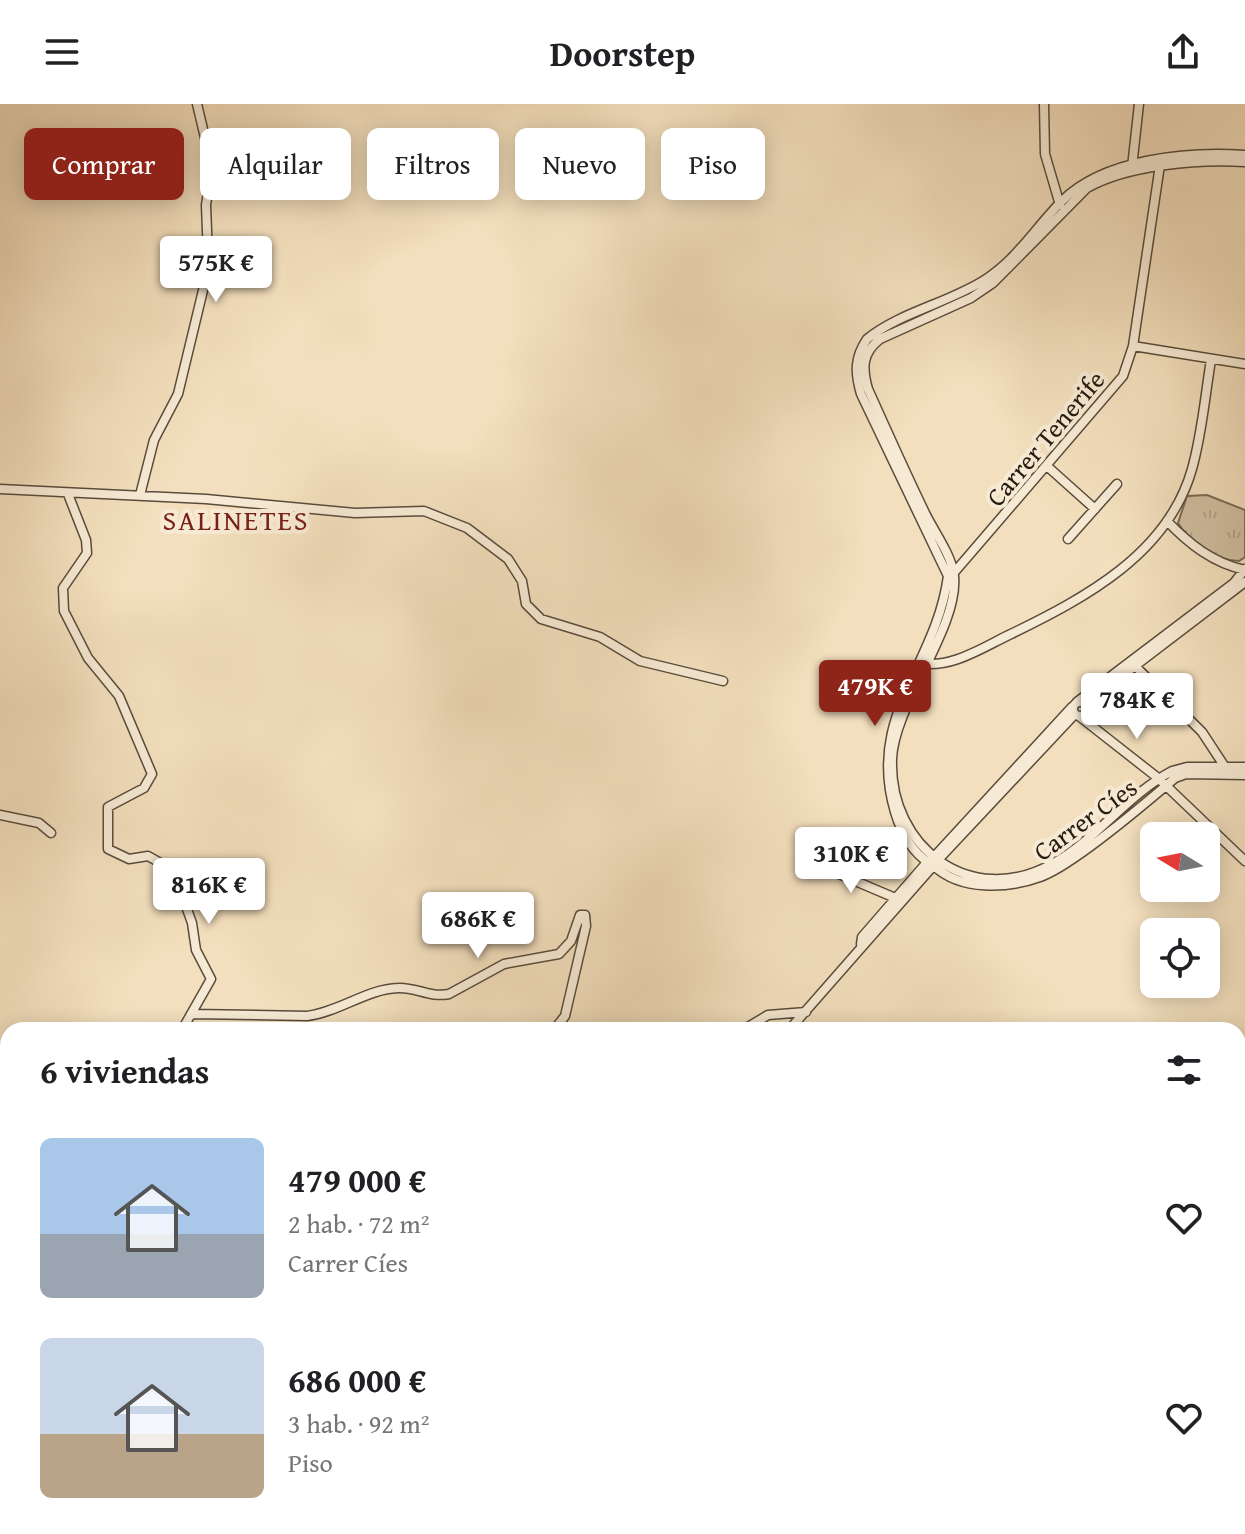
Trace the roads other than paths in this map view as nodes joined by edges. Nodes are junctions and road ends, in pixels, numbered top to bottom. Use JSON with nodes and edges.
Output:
{"nodes":[{"id":1,"x":197,"y":104,"type":"edge"},
{"id":2,"x":1044,"y":104,"type":"edge"},
{"id":3,"x":1139,"y":104,"type":"edge"},
{"id":4,"x":1245,"y":155,"type":"edge"},
{"id":5,"x":1163,"y":161,"type":"junction"},
{"id":6,"x":1245,"y":162,"type":"edge"},
{"id":7,"x":1132,"y":168,"type":"junction"},
{"id":8,"x":1157,"y":169,"type":"junction"},
{"id":9,"x":1061,"y":207,"type":"junction"},
{"id":10,"x":1133,"y":346,"type":"junction"},
{"id":11,"x":1211,"y":360,"type":"junction"},
{"id":12,"x":1245,"y":364,"type":"edge"},
{"id":13,"x":1048,"y":467,"type":"junction"},
{"id":14,"x":1117,"y":484,"type":"dead end"},
{"id":15,"x":0,"y":489,"type":"edge"},
{"id":16,"x":68,"y":494,"type":"junction"},
{"id":17,"x":140,"y":495,"type":"junction"},
{"id":18,"x":1095,"y":509,"type":"junction"},
{"id":19,"x":1167,"y":521,"type":"junction"},
{"id":20,"x":1068,"y":539,"type":"dead end"},
{"id":21,"x":1245,"y":570,"type":"edge"},
{"id":22,"x":951,"y":575,"type":"junction"},
{"id":23,"x":1245,"y":582,"type":"edge"},
{"id":24,"x":923,"y":664,"type":"junction"},
{"id":25,"x":1134,"y":665,"type":"junction"},
{"id":26,"x":723,"y":681,"type":"dead end"},
{"id":27,"x":1079,"y":709,"type":"junction"},
{"id":28,"x":1225,"y":767,"type":"junction"},
{"id":29,"x":1245,"y":767,"type":"edge"},
{"id":30,"x":1245,"y":775,"type":"edge"},
{"id":31,"x":1158,"y":778,"type":"junction"},
{"id":32,"x":1166,"y":785,"type":"junction"},
{"id":33,"x":0,"y":815,"type":"edge"},
{"id":34,"x":51,"y":833,"type":"dead end"},
{"id":35,"x":1245,"y":861,"type":"edge"},
{"id":36,"x":933,"y":862,"type":"junction"},
{"id":37,"x":820,"y":866,"type":"dead end"},
{"id":38,"x":900,"y":899,"type":"junction"},
{"id":39,"x":806,"y":1012,"type":"junction"},
{"id":40,"x":193,"y":1014,"type":"junction"},
{"id":41,"x":188,"y":1022,"type":"edge"},
{"id":42,"x":560,"y":1022,"type":"edge"},
{"id":43,"x":756,"y":1022,"type":"edge"},
{"id":44,"x":797,"y":1022,"type":"edge"}],
"edges":[{"from":1,"to":17,"type":"street"},
{"from":2,"to":9,"type":"street"},
{"from":3,"to":7,"type":"street"},
{"from":4,"to":5,"type":"street"},
{"from":5,"to":7,"type":"street"},
{"from":5,"to":8,"type":"street"},
{"from":6,"to":8,"type":"street"},
{"from":7,"to":8,"type":"street"},
{"from":7,"to":9,"type":"street"},
{"from":8,"to":10,"type":"street","name":"Carrer Tenerife"},
{"from":9,"to":22,"type":"street"},
{"from":10,"to":11,"type":"street"},
{"from":10,"to":13,"type":"street","name":"Carrer Tenerife"},
{"from":11,"to":12,"type":"street"},
{"from":11,"to":19,"type":"street"},
{"from":13,"to":18,"type":"street"},
{"from":13,"to":22,"type":"street","name":"Carrer Tenerife"},
{"from":14,"to":18,"type":"street"},
{"from":15,"to":16,"type":"street"},
{"from":16,"to":17,"type":"street"},
{"from":16,"to":40,"type":"street"},
{"from":17,"to":26,"type":"street"},
{"from":18,"to":20,"type":"street"},
{"from":19,"to":21,"type":"street"},
{"from":19,"to":24,"type":"street"},
{"from":21,"to":27,"type":"street"},
{"from":22,"to":24,"type":"street","name":"Carrer Cíes"},
{"from":23,"to":25,"type":"street"},
{"from":24,"to":36,"type":"street","name":"Carrer Cíes"},
{"from":25,"to":27,"type":"street"},
{"from":25,"to":28,"type":"street"},
{"from":27,"to":31,"type":"street"},
{"from":27,"to":36,"type":"street"},
{"from":28,"to":29,"type":"street"},
{"from":28,"to":31,"type":"street"},
{"from":30,"to":32,"type":"street"},
{"from":31,"to":32,"type":"street"},
{"from":31,"to":36,"type":"street","name":"Carrer Cíes"},
{"from":32,"to":35,"type":"street"},
{"from":32,"to":36,"type":"street","name":"Carrer Cíes"},
{"from":33,"to":34,"type":"street"},
{"from":36,"to":38,"type":"street"},
{"from":37,"to":38,"type":"street"},
{"from":38,"to":39,"type":"street"},
{"from":39,"to":43,"type":"street"},
{"from":39,"to":44,"type":"street"},
{"from":40,"to":41,"type":"street"},
{"from":40,"to":42,"type":"street"}]}
